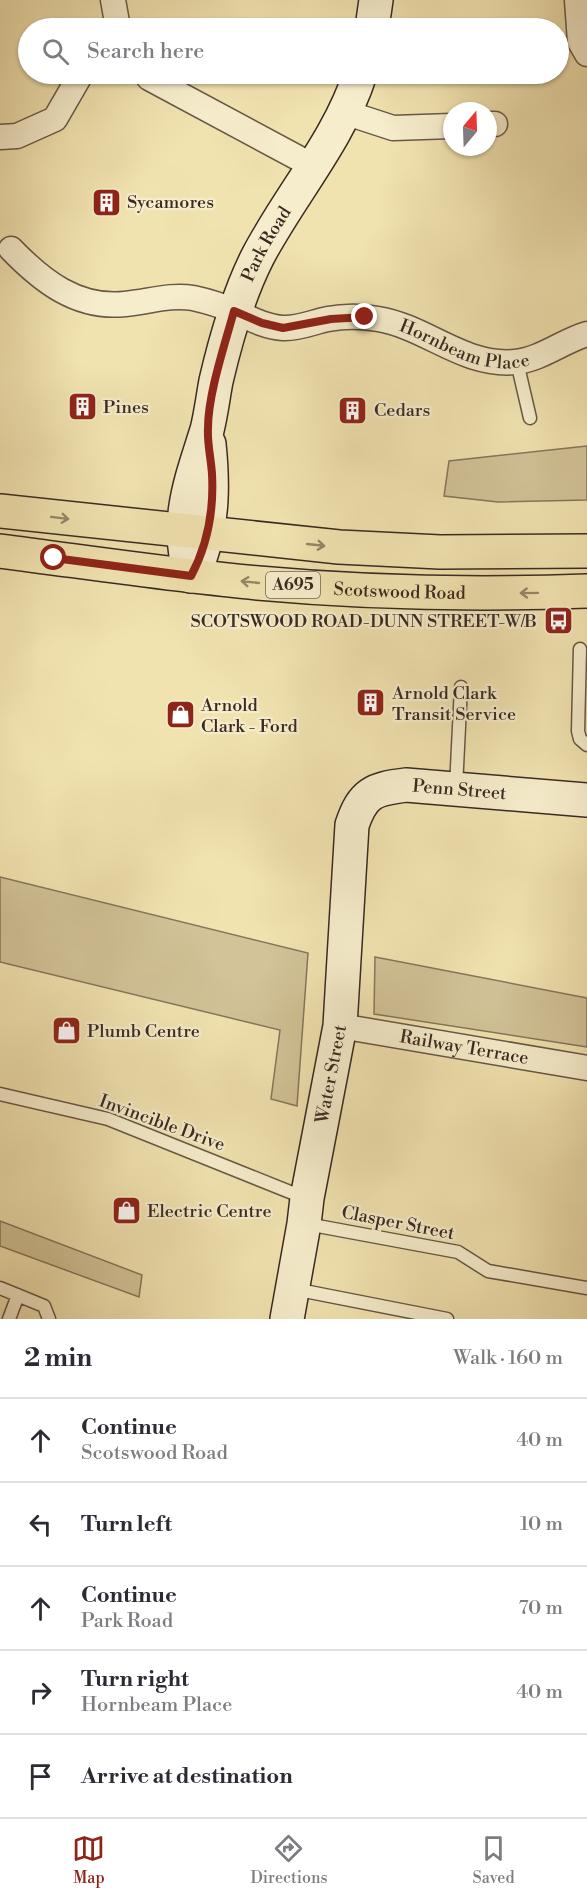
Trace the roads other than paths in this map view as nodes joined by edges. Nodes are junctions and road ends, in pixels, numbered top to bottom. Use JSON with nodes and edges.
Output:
{"nodes":[{"id":1,"x":113,"y":0,"type":"edge"},
{"id":2,"x":376,"y":0,"type":"edge"},
{"id":3,"x":577,"y":0,"type":"edge"},
{"id":4,"x":116,"y":18,"type":"edge"},
{"id":5,"x":373,"y":18,"type":"edge"},
{"id":6,"x":587,"y":54,"type":"edge"},
{"id":7,"x":75,"y":84,"type":"edge"},
{"id":8,"x":161,"y":84,"type":"edge"},
{"id":9,"x":356,"y":84,"type":"edge"},
{"id":10,"x":344,"y":112,"type":"junction"},
{"id":11,"x":443,"y":126,"type":"edge"},
{"id":12,"x":0,"y":137,"type":"edge"},
{"id":13,"x":313,"y":166,"type":"junction"},
{"id":14,"x":11,"y":249,"type":"dead end"},
{"id":15,"x":234,"y":311,"type":"junction"},
{"id":16,"x":587,"y":334,"type":"edge"},
{"id":17,"x":517,"y":362,"type":"junction"},
{"id":18,"x":530,"y":418,"type":"dead end"},
{"id":19,"x":1,"y":516,"type":"edge"},
{"id":20,"x":196,"y":533,"type":"junction"},
{"id":21,"x":0,"y":551,"type":"edge"},
{"id":22,"x":587,"y":551,"type":"edge"},
{"id":23,"x":191,"y":576,"type":"junction"},
{"id":24,"x":587,"y":591,"type":"edge"},
{"id":25,"x":580,"y":649,"type":"dead end"},
{"id":26,"x":461,"y":687,"type":"dead end"},
{"id":27,"x":587,"y":746,"type":"edge"},
{"id":28,"x":456,"y":790,"type":"junction"},
{"id":29,"x":587,"y":800,"type":"edge"},
{"id":30,"x":352,"y":825,"type":"joint"},
{"id":31,"x":340,"y":1026,"type":"junction"},
{"id":32,"x":587,"y":1068,"type":"edge"},
{"id":33,"x":0,"y":1094,"type":"edge"},
{"id":34,"x":305,"y":1211,"type":"junction"},
{"id":35,"x":0,"y":1288,"type":"edge"},
{"id":36,"x":587,"y":1288,"type":"edge"},
{"id":37,"x":18,"y":1295,"type":"junction"},
{"id":38,"x":290,"y":1304,"type":"edge"},
{"id":39,"x":9,"y":1319,"type":"edge"},
{"id":40,"x":50,"y":1319,"type":"edge"},
{"id":41,"x":447,"y":1319,"type":"edge"}],
"edges":[{"from":1,"to":4,"type":"street"},
{"from":2,"to":5,"type":"street"},
{"from":3,"to":6,"type":"street"},
{"from":7,"to":12,"type":"street"},
{"from":8,"to":13,"type":"street"},
{"from":9,"to":10,"type":"street","name":"Park Road"},
{"from":10,"to":11,"type":"street"},
{"from":10,"to":13,"type":"street","name":"Park Road"},
{"from":13,"to":15,"type":"street","name":"Park Road"},
{"from":14,"to":15,"type":"street","name":"Hornbeam Place"},
{"from":15,"to":17,"type":"street","name":"Hornbeam Place"},
{"from":15,"to":20,"type":"street","name":"Park Road"},
{"from":16,"to":17,"type":"street","name":"Hornbeam Place"},
{"from":17,"to":18,"type":"lane"},
{"from":19,"to":20,"type":"main road","number":"A695","one_way":true},
{"from":20,"to":22,"type":"main road","number":"A695","one_way":true},
{"from":20,"to":23,"type":"street","name":"Park Road"},
{"from":21,"to":23,"type":"main road","name":"Scotswood Road","number":"A695"},
{"from":24,"to":23,"type":"main road","name":"Scotswood Road","number":"A695","one_way":true},
{"from":25,"to":27,"type":"lane"},
{"from":26,"to":28,"type":"lane"},
{"from":28,"to":29,"type":"street","name":"Penn Street"},
{"from":28,"to":30,"type":"street","name":"Penn Street"},
{"from":30,"to":31,"type":"street","name":"Water Street"},
{"from":31,"to":32,"type":"street","name":"Railway Terrace"},
{"from":31,"to":34,"type":"street","name":"Water Street"},
{"from":33,"to":34,"type":"lane","name":"Invincible Drive"},
{"from":34,"to":36,"type":"lane","name":"Clasper Street"},
{"from":34,"to":38,"type":"street","name":"Water Street"},
{"from":35,"to":37,"type":"lane"},
{"from":37,"to":39,"type":"lane"},
{"from":37,"to":40,"type":"lane"},
{"from":38,"to":41,"type":"lane"}]}
